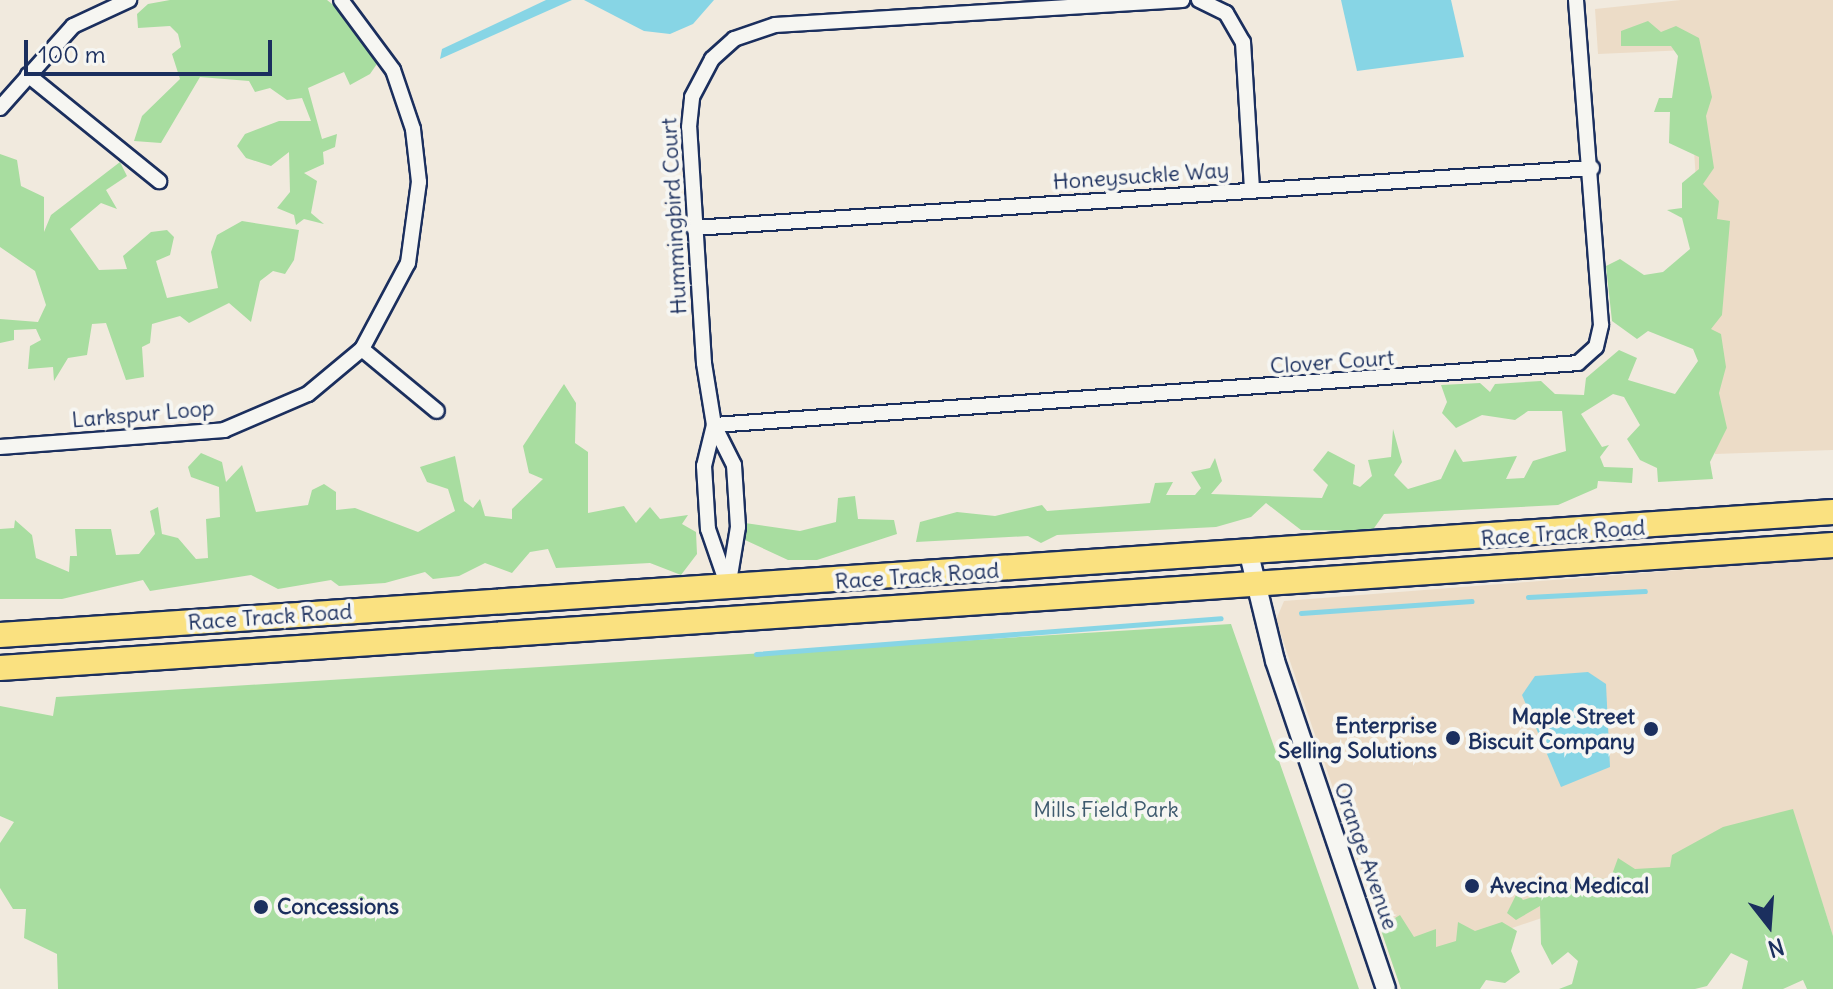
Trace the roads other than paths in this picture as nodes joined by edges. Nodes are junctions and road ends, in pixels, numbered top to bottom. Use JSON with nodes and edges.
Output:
{"nodes":[{"id":1,"x":129,"y":0,"type":"edge"},
{"id":2,"x":341,"y":0,"type":"edge"},
{"id":3,"x":1182,"y":0,"type":"edge"},
{"id":4,"x":1199,"y":0,"type":"edge"},
{"id":5,"x":1576,"y":0,"type":"edge"},
{"id":6,"x":957,"y":7,"type":"edge"},
{"id":7,"x":28,"y":75,"type":"junction"},
{"id":8,"x":0,"y":108,"type":"edge"},
{"id":9,"x":1592,"y":168,"type":"junction"},
{"id":10,"x":159,"y":181,"type":"dead end"},
{"id":11,"x":1252,"y":191,"type":"junction"},
{"id":12,"x":694,"y":228,"type":"junction"},
{"id":13,"x":362,"y":349,"type":"junction"},
{"id":14,"x":437,"y":411,"type":"dead end"},
{"id":15,"x":714,"y":425,"type":"junction"},
{"id":16,"x":0,"y":447,"type":"edge"},
{"id":17,"x":1833,"y":512,"type":"edge"},
{"id":18,"x":1773,"y":517,"type":"junction"},
{"id":19,"x":1833,"y":545,"type":"edge"},
{"id":20,"x":1775,"y":550,"type":"junction"},
{"id":21,"x":1249,"y":554,"type":"junction"},
{"id":22,"x":1256,"y":586,"type":"junction"},
{"id":23,"x":728,"y":588,"type":"junction"},
{"id":24,"x":0,"y":635,"type":"edge"},
{"id":25,"x":0,"y":668,"type":"edge"},
{"id":26,"x":1386,"y":989,"type":"edge"}],
"edges":[{"from":1,"to":7,"type":"street"},
{"from":2,"to":13,"type":"street","name":"Larkspur Loop"},
{"from":3,"to":6,"type":"street","name":"Hummingbird Court"},
{"from":4,"to":11,"type":"street"},
{"from":5,"to":9,"type":"street","name":"Clover Court"},
{"from":6,"to":12,"type":"street","name":"Hummingbird Court"},
{"from":7,"to":8,"type":"street"},
{"from":7,"to":10,"type":"street"},
{"from":9,"to":11,"type":"street","name":"Honeysuckle Way"},
{"from":9,"to":15,"type":"street","name":"Clover Court"},
{"from":11,"to":12,"type":"street","name":"Honeysuckle Way"},
{"from":12,"to":15,"type":"street","name":"Hummingbird Court"},
{"from":13,"to":14,"type":"street"},
{"from":13,"to":16,"type":"street","name":"Larkspur Loop"},
{"from":15,"to":23,"type":"street","name":"Hummingbird Court"},
{"from":15,"to":23,"type":"street","name":"Hummingbird Court"},
{"from":17,"to":18,"type":"main road","name":"Race Track Road"},
{"from":18,"to":20,"type":"main road"},
{"from":18,"to":21,"type":"main road","name":"Race Track Road"},
{"from":19,"to":20,"type":"main road","name":"Race Track Road"},
{"from":20,"to":22,"type":"main road","name":"Race Track Road"},
{"from":21,"to":22,"type":"street","name":"Orange Avenue"},
{"from":21,"to":23,"type":"main road","name":"Race Track Road"},
{"from":22,"to":25,"type":"main road","name":"Race Track Road"},
{"from":22,"to":26,"type":"street","name":"Orange Avenue"},
{"from":23,"to":24,"type":"main road","name":"Race Track Road"}]}
